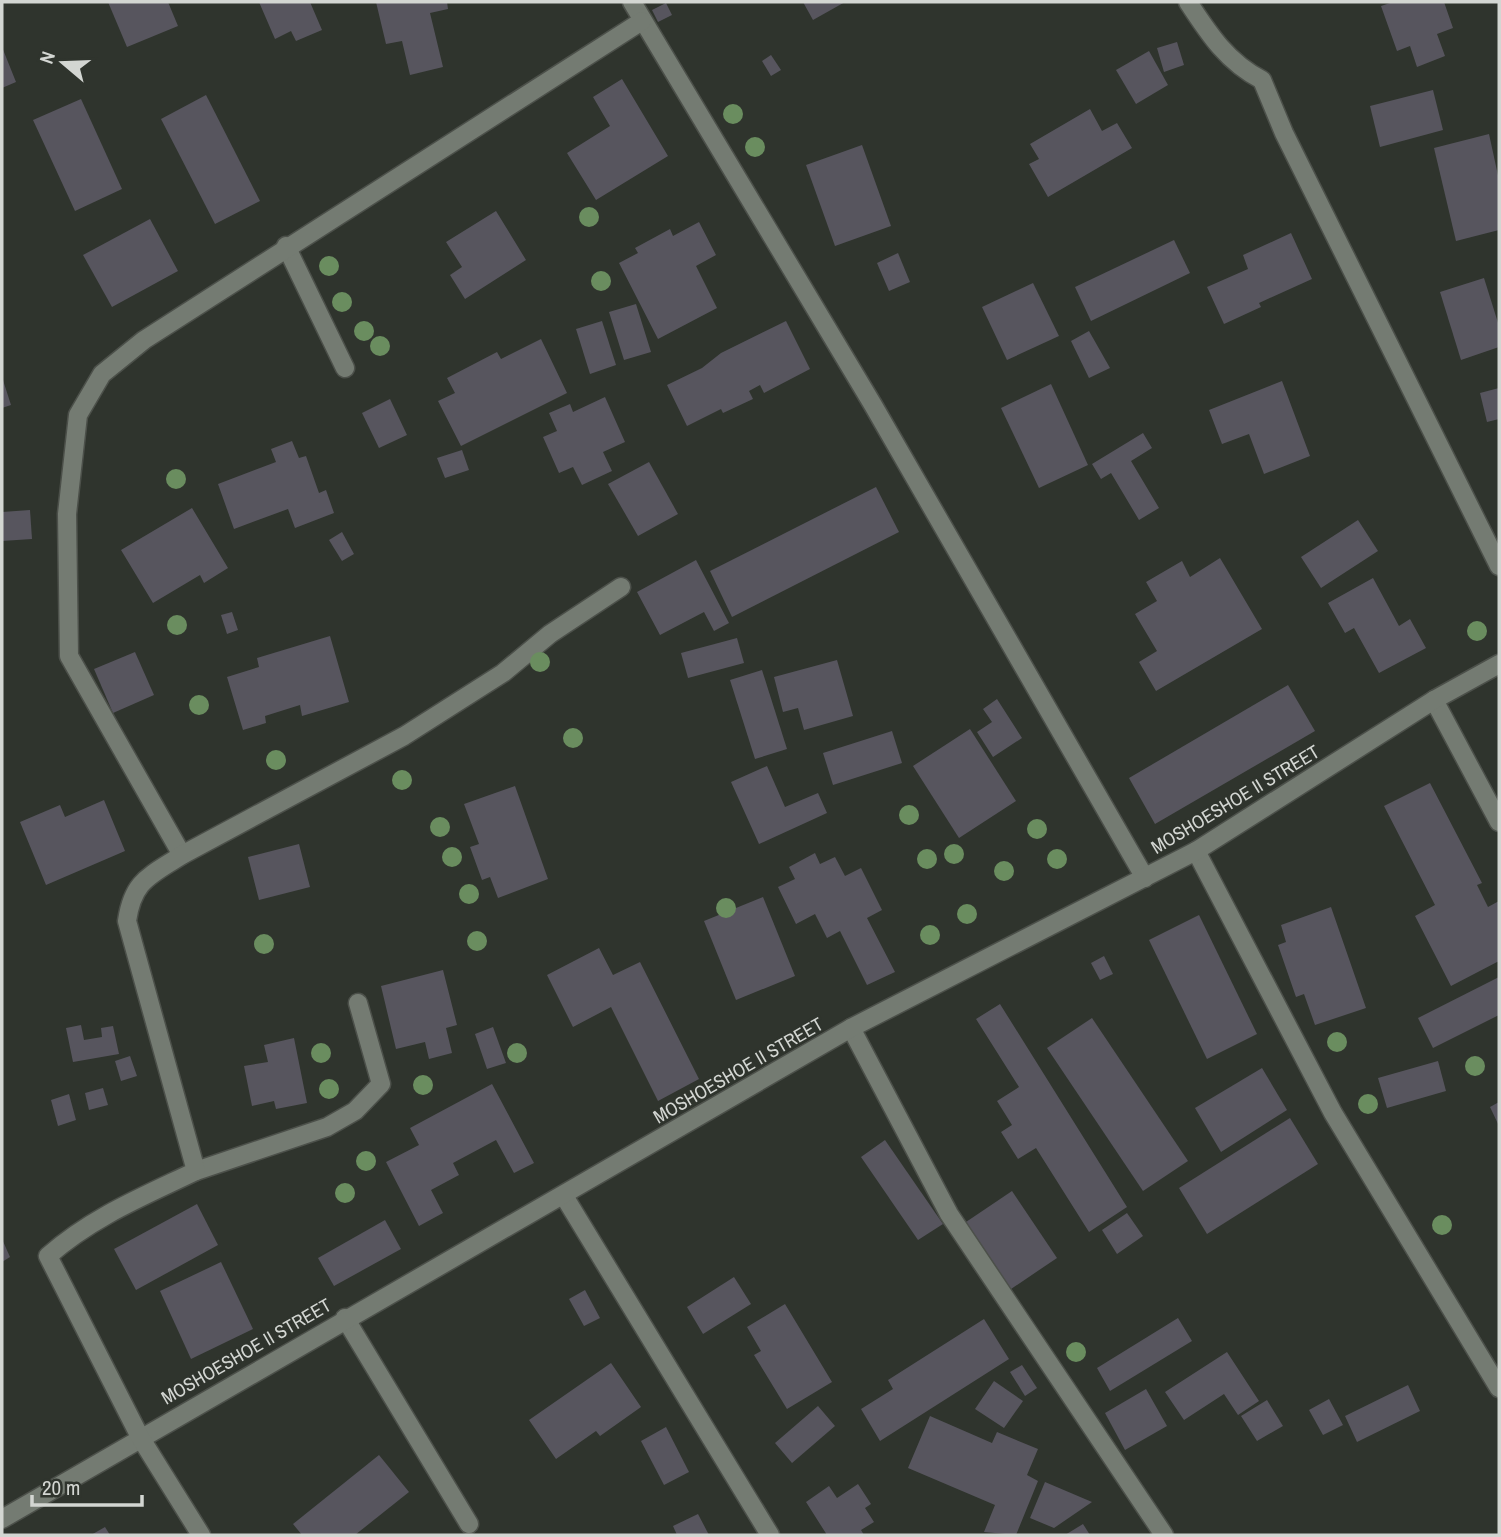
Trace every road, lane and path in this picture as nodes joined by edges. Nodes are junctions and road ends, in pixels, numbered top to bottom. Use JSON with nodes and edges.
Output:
{"nodes":[{"id":1,"x":632,"y":2,"type":"edge"},
{"id":2,"x":1188,"y":2,"type":"edge"},
{"id":3,"x":642,"y":21,"type":"junction"},
{"id":4,"x":286,"y":246,"type":"junction"},
{"id":5,"x":345,"y":368,"type":"dead end"},
{"id":6,"x":1499,"y":566,"type":"edge"},
{"id":7,"x":621,"y":587,"type":"dead end"},
{"id":8,"x":1499,"y":664,"type":"edge"},
{"id":9,"x":1434,"y":699,"type":"junction"},
{"id":10,"x":1499,"y":822,"type":"edge"},
{"id":11,"x":1196,"y":851,"type":"junction"},
{"id":12,"x":182,"y":855,"type":"junction"},
{"id":13,"x":1145,"y":877,"type":"junction"},
{"id":14,"x":358,"y":1003,"type":"dead end"},
{"id":15,"x":851,"y":1028,"type":"junction"},
{"id":16,"x":196,"y":1171,"type":"junction"},
{"id":17,"x":564,"y":1196,"type":"junction"},
{"id":18,"x":345,"y":1318,"type":"junction"},
{"id":19,"x":1499,"y":1388,"type":"edge"},
{"id":20,"x":140,"y":1437,"type":"junction"},
{"id":21,"x":2,"y":1519,"type":"edge"},
{"id":22,"x":469,"y":1524,"type":"dead end"},
{"id":23,"x":201,"y":1535,"type":"edge"},
{"id":24,"x":770,"y":1535,"type":"edge"},
{"id":25,"x":1164,"y":1535,"type":"edge"}],
"edges":[{"from":1,"to":3,"type":"street"},
{"from":2,"to":6,"type":"street"},
{"from":3,"to":4,"type":"street"},
{"from":3,"to":13,"type":"street"},
{"from":4,"to":5,"type":"street"},
{"from":4,"to":12,"type":"street"},
{"from":7,"to":12,"type":"street"},
{"from":8,"to":9,"type":"street","name":"MOSHOESHOE II STREET"},
{"from":9,"to":10,"type":"street"},
{"from":9,"to":11,"type":"street","name":"MOSHOESHOE II STREET"},
{"from":11,"to":13,"type":"street","name":"MOSHOESHOE II STREET"},
{"from":11,"to":19,"type":"street"},
{"from":12,"to":16,"type":"street"},
{"from":13,"to":15,"type":"street","name":"MOSHOESHOE II STREET"},
{"from":14,"to":16,"type":"street"},
{"from":15,"to":17,"type":"street","name":"MOSHOESHOE II STREET"},
{"from":15,"to":25,"type":"street"},
{"from":16,"to":20,"type":"street"},
{"from":17,"to":18,"type":"street","name":"MOSHOESHOE II STREET"},
{"from":17,"to":24,"type":"street"},
{"from":18,"to":20,"type":"street","name":"MOSHOESHOE II STREET"},
{"from":18,"to":22,"type":"street"},
{"from":20,"to":21,"type":"street","name":"MOSHOESHOE II STREET"},
{"from":20,"to":23,"type":"street"}]}
